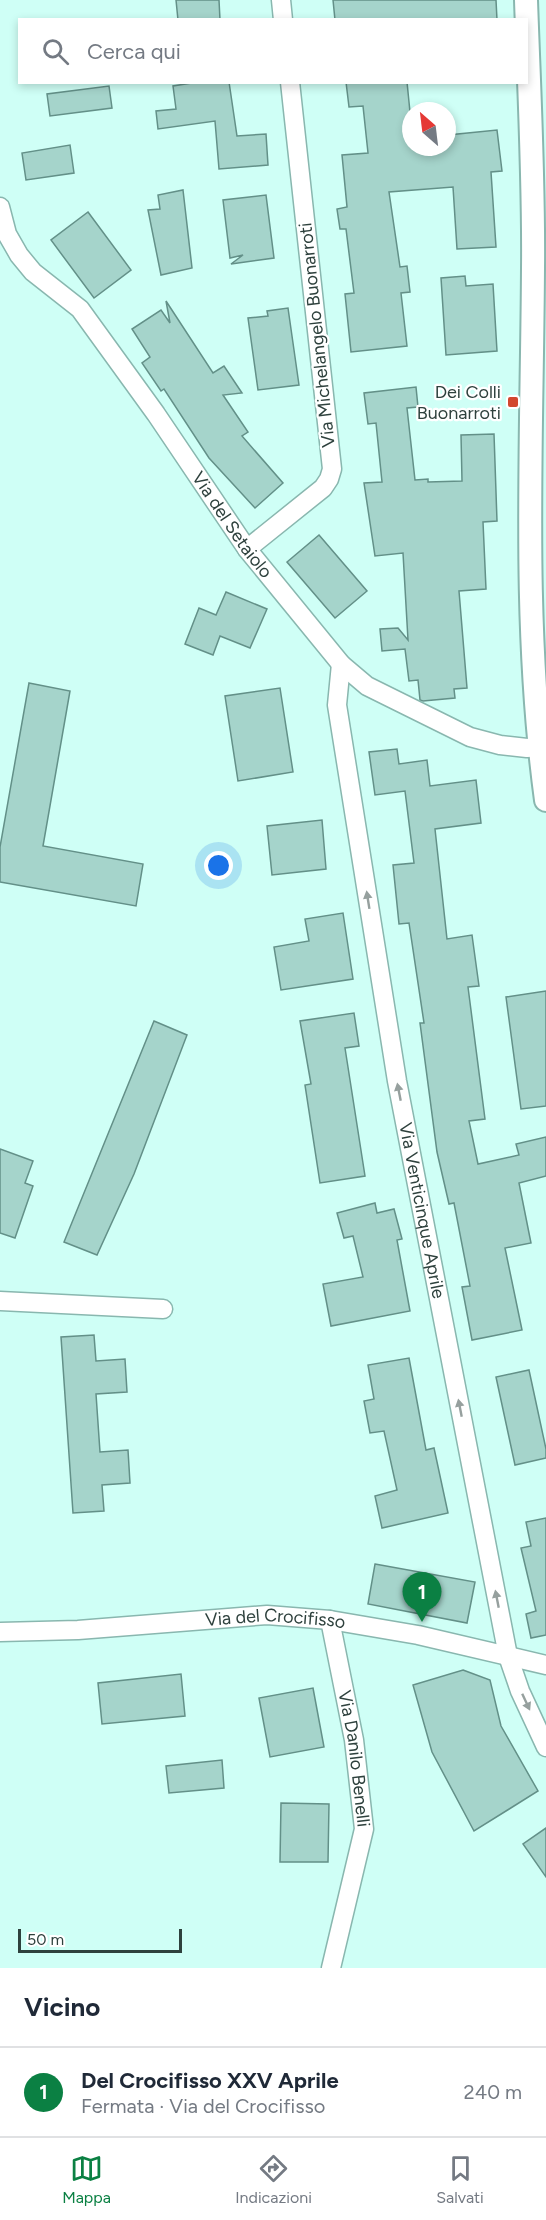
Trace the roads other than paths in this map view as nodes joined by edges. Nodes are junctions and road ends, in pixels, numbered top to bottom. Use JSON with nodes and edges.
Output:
{"nodes":[{"id":1,"x":281,"y":0,"type":"edge"},
{"id":2,"x":526,"y":0,"type":"edge"},
{"id":3,"x":283,"y":18,"type":"edge"},
{"id":4,"x":290,"y":84,"type":"edge"},
{"id":5,"x":538,"y":91,"type":"edge"},
{"id":6,"x":0,"y":207,"type":"edge"},
{"id":7,"x":247,"y":549,"type":"junction"},
{"id":8,"x":341,"y":664,"type":"junction"},
{"id":9,"x":539,"y":747,"type":"junction"},
{"id":10,"x":546,"y":800,"type":"edge"},
{"id":11,"x":0,"y":1301,"type":"edge"},
{"id":12,"x":163,"y":1309,"type":"dead end"},
{"id":13,"x":330,"y":1620,"type":"junction"},
{"id":14,"x":0,"y":1632,"type":"edge"},
{"id":15,"x":508,"y":1656,"type":"junction"},
{"id":16,"x":546,"y":1665,"type":"edge"},
{"id":17,"x":546,"y":1747,"type":"edge"},
{"id":18,"x":331,"y":1968,"type":"edge"}],
"edges":[{"from":1,"to":3,"type":"street"},
{"from":2,"to":5,"type":"street"},
{"from":4,"to":7,"type":"street","name":"Via Michelangelo Buonarroti"},
{"from":5,"to":9,"type":"street"},
{"from":6,"to":7,"type":"street","name":"Via del Setaiolo"},
{"from":7,"to":8,"type":"street","name":"Via del Setaiolo"},
{"from":8,"to":9,"type":"street","name":"Via del Setaiolo"},
{"from":15,"to":8,"type":"street","name":"Via Venticinque Aprile","one_way":true},
{"from":9,"to":10,"type":"street"},
{"from":11,"to":12,"type":"street"},
{"from":13,"to":14,"type":"street","name":"Via del Crocifisso"},
{"from":13,"to":15,"type":"street","name":"Via del Crocifisso"},
{"from":13,"to":18,"type":"street","name":"Via Danilo Benelli"},
{"from":15,"to":16,"type":"street","name":"Via del Crocifisso"},
{"from":15,"to":17,"type":"street","name":"Via Venticinque Aprile","one_way":true}]}
